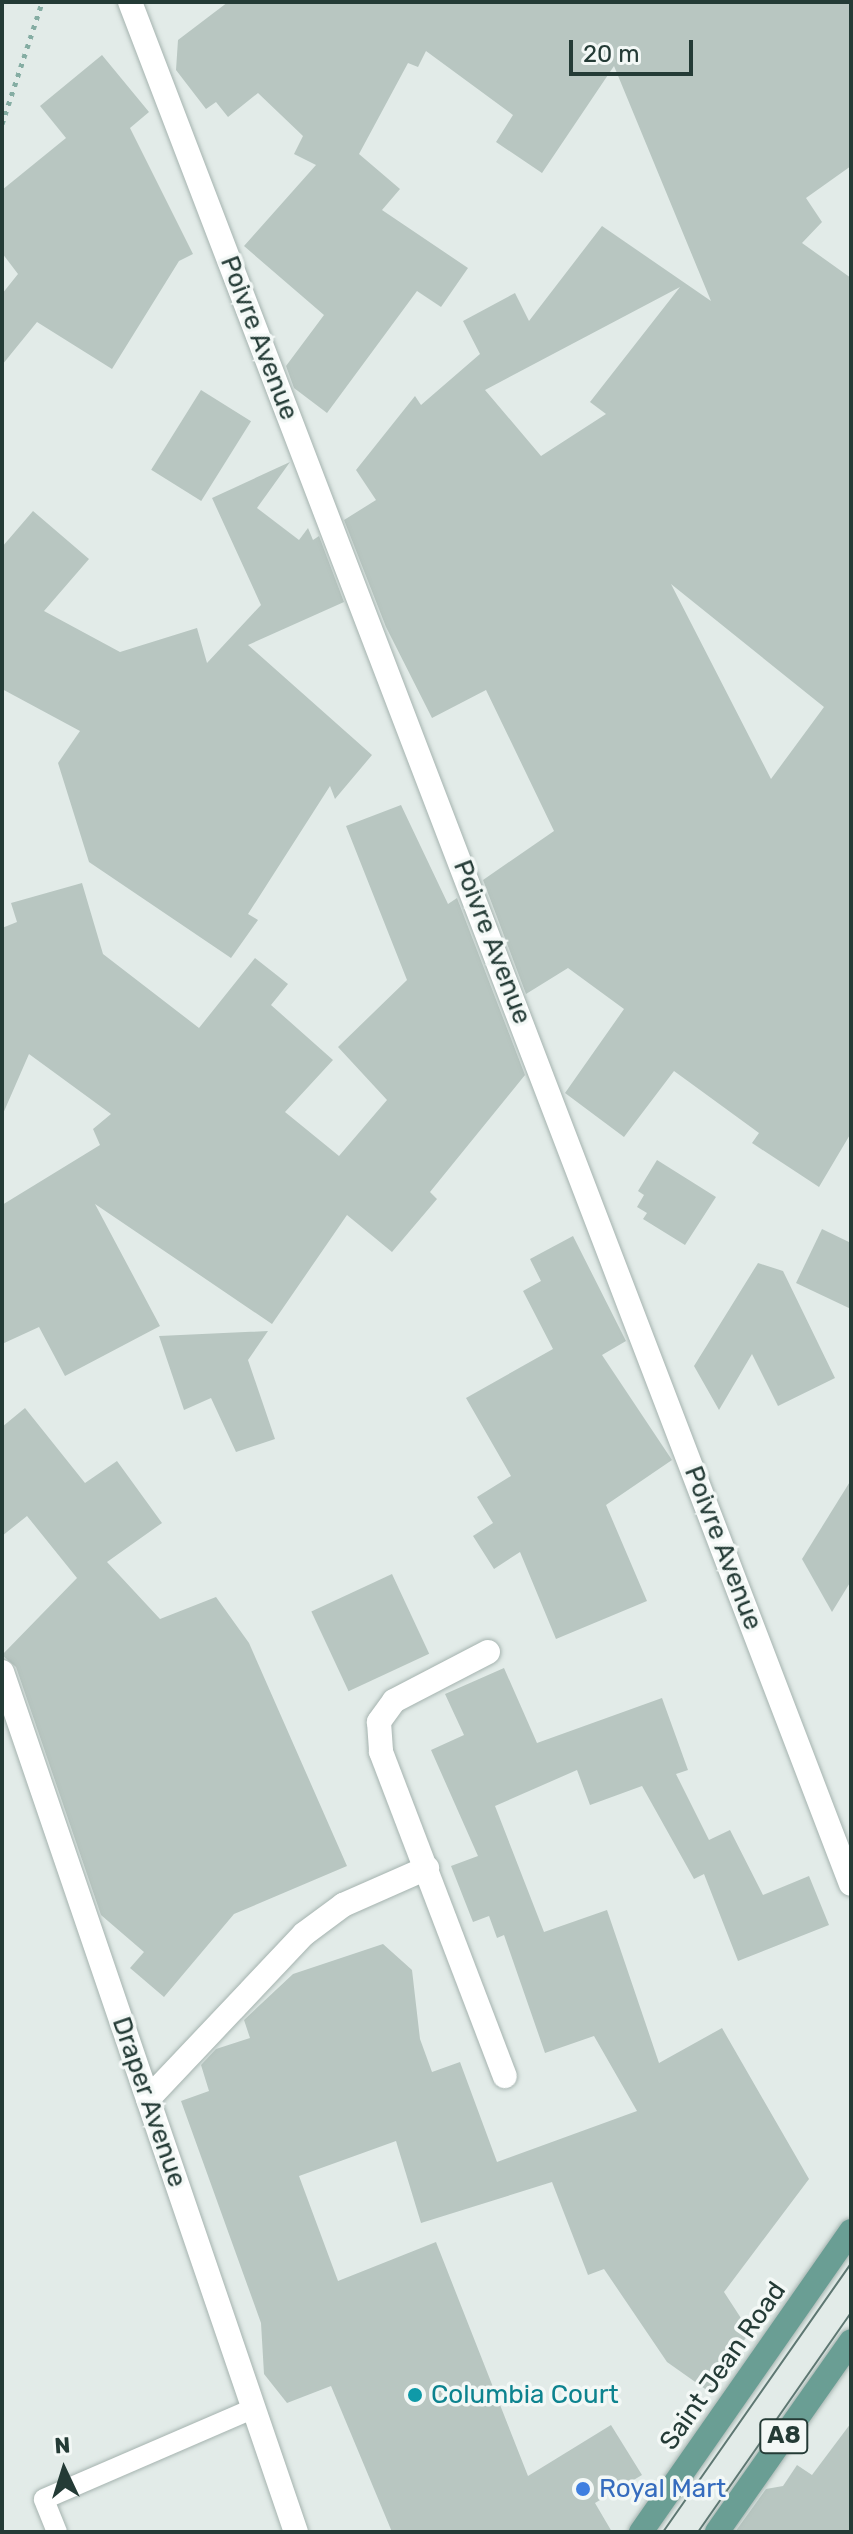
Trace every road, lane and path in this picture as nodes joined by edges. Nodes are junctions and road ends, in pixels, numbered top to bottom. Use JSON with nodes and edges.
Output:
{"nodes":[{"id":1,"x":42,"y":2,"type":"edge"},
{"id":2,"x":130,"y":2,"type":"edge"},
{"id":3,"x":2,"y":124,"type":"edge"},
{"id":4,"x":488,"y":1652,"type":"dead end"},
{"id":5,"x":2,"y":1672,"type":"edge"},
{"id":6,"x":427,"y":1868,"type":"junction"},
{"id":7,"x":851,"y":1884,"type":"edge"},
{"id":8,"x":505,"y":2076,"type":"dead end"},
{"id":9,"x":148,"y":2099,"type":"junction"},
{"id":10,"x":851,"y":2231,"type":"edge"},
{"id":11,"x":851,"y":2341,"type":"edge"},
{"id":12,"x":254,"y":2408,"type":"junction"},
{"id":13,"x":57,"y":2532,"type":"edge"},
{"id":14,"x":296,"y":2532,"type":"edge"},
{"id":15,"x":641,"y":2532,"type":"edge"},
{"id":16,"x":717,"y":2532,"type":"edge"}],
"edges":[{"from":1,"to":3,"type":"path"},
{"from":2,"to":7,"type":"street","name":"Poivre Avenue"},
{"from":4,"to":6,"type":"street"},
{"from":5,"to":9,"type":"street","name":"Draper Avenue"},
{"from":6,"to":8,"type":"street"},
{"from":6,"to":9,"type":"street"},
{"from":9,"to":12,"type":"street","name":"Draper Avenue"},
{"from":10,"to":15,"type":"main road","name":"Saint Jean Road"},
{"from":11,"to":16,"type":"main road","number":"A8"},
{"from":12,"to":13,"type":"lane"},
{"from":12,"to":14,"type":"street","name":"Draper Avenue"}]}
